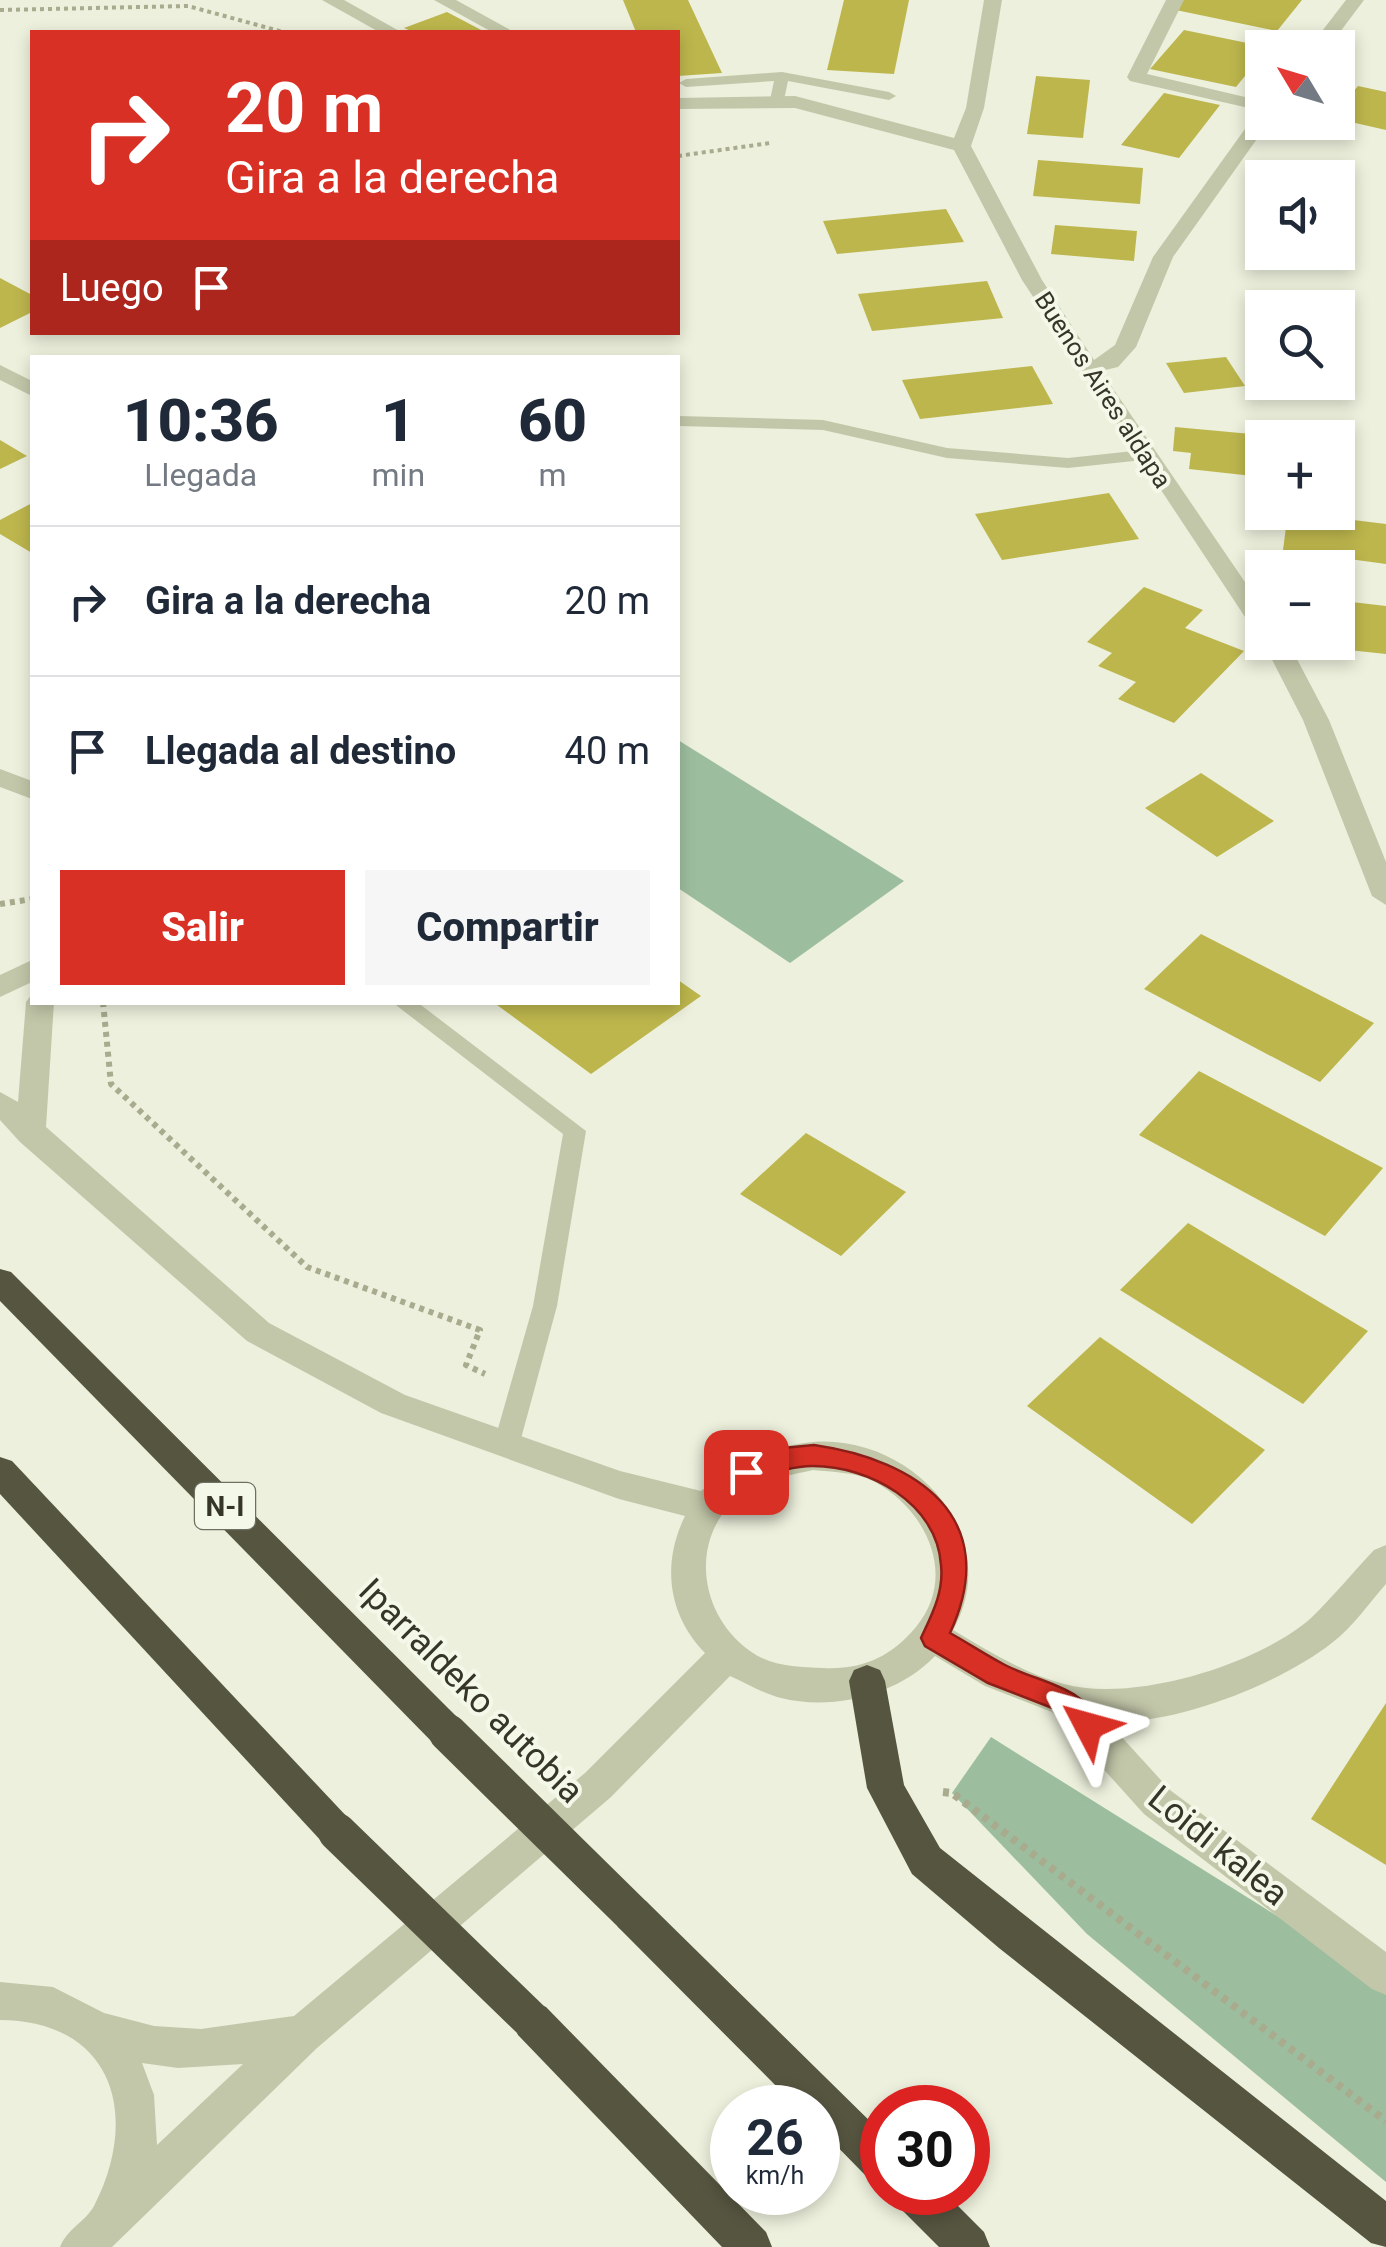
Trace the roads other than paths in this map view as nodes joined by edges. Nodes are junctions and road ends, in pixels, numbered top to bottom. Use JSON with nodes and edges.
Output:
{"nodes":[{"id":1,"x":331,"y":0,"type":"edge"},
{"id":2,"x":443,"y":0,"type":"edge"},
{"id":3,"x":993,"y":0,"type":"edge"},
{"id":4,"x":1174,"y":0,"type":"edge"},
{"id":5,"x":1355,"y":0,"type":"edge"},
{"id":6,"x":388,"y":30,"type":"edge"},
{"id":7,"x":501,"y":30,"type":"edge"},
{"id":8,"x":1332,"y":30,"type":"edge"},
{"id":9,"x":782,"y":76,"type":"junction"},
{"id":10,"x":686,"y":83,"type":"dead end"},
{"id":11,"x":889,"y":96,"type":"dead end"},
{"id":12,"x":777,"y":100,"type":"junction"},
{"id":13,"x":1245,"y":102,"type":"edge"},
{"id":14,"x":680,"y":104,"type":"edge"},
{"id":15,"x":1247,"y":140,"type":"edge"},
{"id":16,"x":961,"y":146,"type":"junction"},
{"id":17,"x":1090,"y":368,"type":"junction"},
{"id":18,"x":0,"y":372,"type":"edge"},
{"id":19,"x":30,"y":389,"type":"edge"},
{"id":20,"x":680,"y":421,"type":"edge"},
{"id":21,"x":1143,"y":456,"type":"junction"},
{"id":22,"x":1245,"y":600,"type":"edge"},
{"id":23,"x":1284,"y":660,"type":"edge"},
{"id":24,"x":0,"y":777,"type":"edge"},
{"id":25,"x":30,"y":790,"type":"edge"},
{"id":26,"x":1386,"y":896,"type":"edge"},
{"id":27,"x":30,"y":971,"type":"edge"},
{"id":28,"x":0,"y":987,"type":"edge"},
{"id":29,"x":40,"y":1005,"type":"edge"},
{"id":30,"x":406,"y":1005,"type":"edge"},
{"id":31,"x":0,"y":1103,"type":"edge"},
{"id":32,"x":31,"y":1134,"type":"junction"},
{"id":33,"x":0,"y":1281,"type":"edge"},
{"id":34,"x":506,"y":1446,"type":"junction"},
{"id":35,"x":0,"y":1471,"type":"edge"},
{"id":36,"x":703,"y":1506,"type":"junction"},
{"id":37,"x":1386,"y":1560,"type":"edge"},
{"id":38,"x":934,"y":1638,"type":"junction"},
{"id":39,"x":727,"y":1655,"type":"junction"},
{"id":40,"x":866,"y":1681,"type":"junction"},
{"id":41,"x":1064,"y":1700,"type":"junction"},
{"id":42,"x":1386,"y":1976,"type":"edge"},
{"id":43,"x":0,"y":2001,"type":"edge"},
{"id":44,"x":100,"y":2031,"type":"junction"},
{"id":45,"x":303,"y":2034,"type":"junction"},
{"id":46,"x":860,"y":2140,"type":"edge"},
{"id":47,"x":937,"y":2215,"type":"edge"},
{"id":48,"x":1386,"y":2228,"type":"edge"},
{"id":49,"x":92,"y":2235,"type":"edge"},
{"id":50,"x":751,"y":2247,"type":"edge"},
{"id":51,"x":969,"y":2247,"type":"edge"}],
"edges":[{"from":1,"to":6,"type":"street"},
{"from":2,"to":7,"type":"street"},
{"from":3,"to":16,"type":"street"},
{"from":4,"to":13,"type":"street"},
{"from":5,"to":8,"type":"street"},
{"from":9,"to":10,"type":"lane"},
{"from":9,"to":11,"type":"lane"},
{"from":9,"to":12,"type":"lane"},
{"from":12,"to":14,"type":"street"},
{"from":12,"to":16,"type":"street"},
{"from":15,"to":17,"type":"street"},
{"from":16,"to":17,"type":"street","name":"Buenos Aires aldapa"},
{"from":17,"to":21,"type":"street","name":"Buenos Aires aldapa"},
{"from":18,"to":19,"type":"street"},
{"from":20,"to":21,"type":"lane"},
{"from":21,"to":22,"type":"street","name":"Buenos Aires aldapa"},
{"from":23,"to":26,"type":"street"},
{"from":24,"to":25,"type":"street"},
{"from":27,"to":28,"type":"street"},
{"from":29,"to":32,"type":"street"},
{"from":30,"to":34,"type":"lane"},
{"from":31,"to":32,"type":"street"},
{"from":32,"to":34,"type":"street"},
{"from":33,"to":46,"type":"highway","name":"Iparraldeko autobia","number":"N-I","bridge":true},
{"from":34,"to":36,"type":"street"},
{"from":35,"to":50,"type":"highway","bridge":true},
{"from":36,"to":38,"type":"street"},
{"from":36,"to":39,"type":"street"},
{"from":37,"to":41,"type":"street","name":"Loidi kalea"},
{"from":38,"to":40,"type":"street"},
{"from":38,"to":41,"type":"street","name":"Loidi kalea"},
{"from":39,"to":40,"type":"street"},
{"from":39,"to":45,"type":"street"},
{"from":40,"to":48,"type":"highway"},
{"from":41,"to":42,"type":"street","name":"Loidi kalea"},
{"from":43,"to":44,"type":"street"},
{"from":44,"to":45,"type":"street"},
{"from":44,"to":49,"type":"street"},
{"from":45,"to":49,"type":"street"},
{"from":47,"to":51,"type":"highway"}]}
